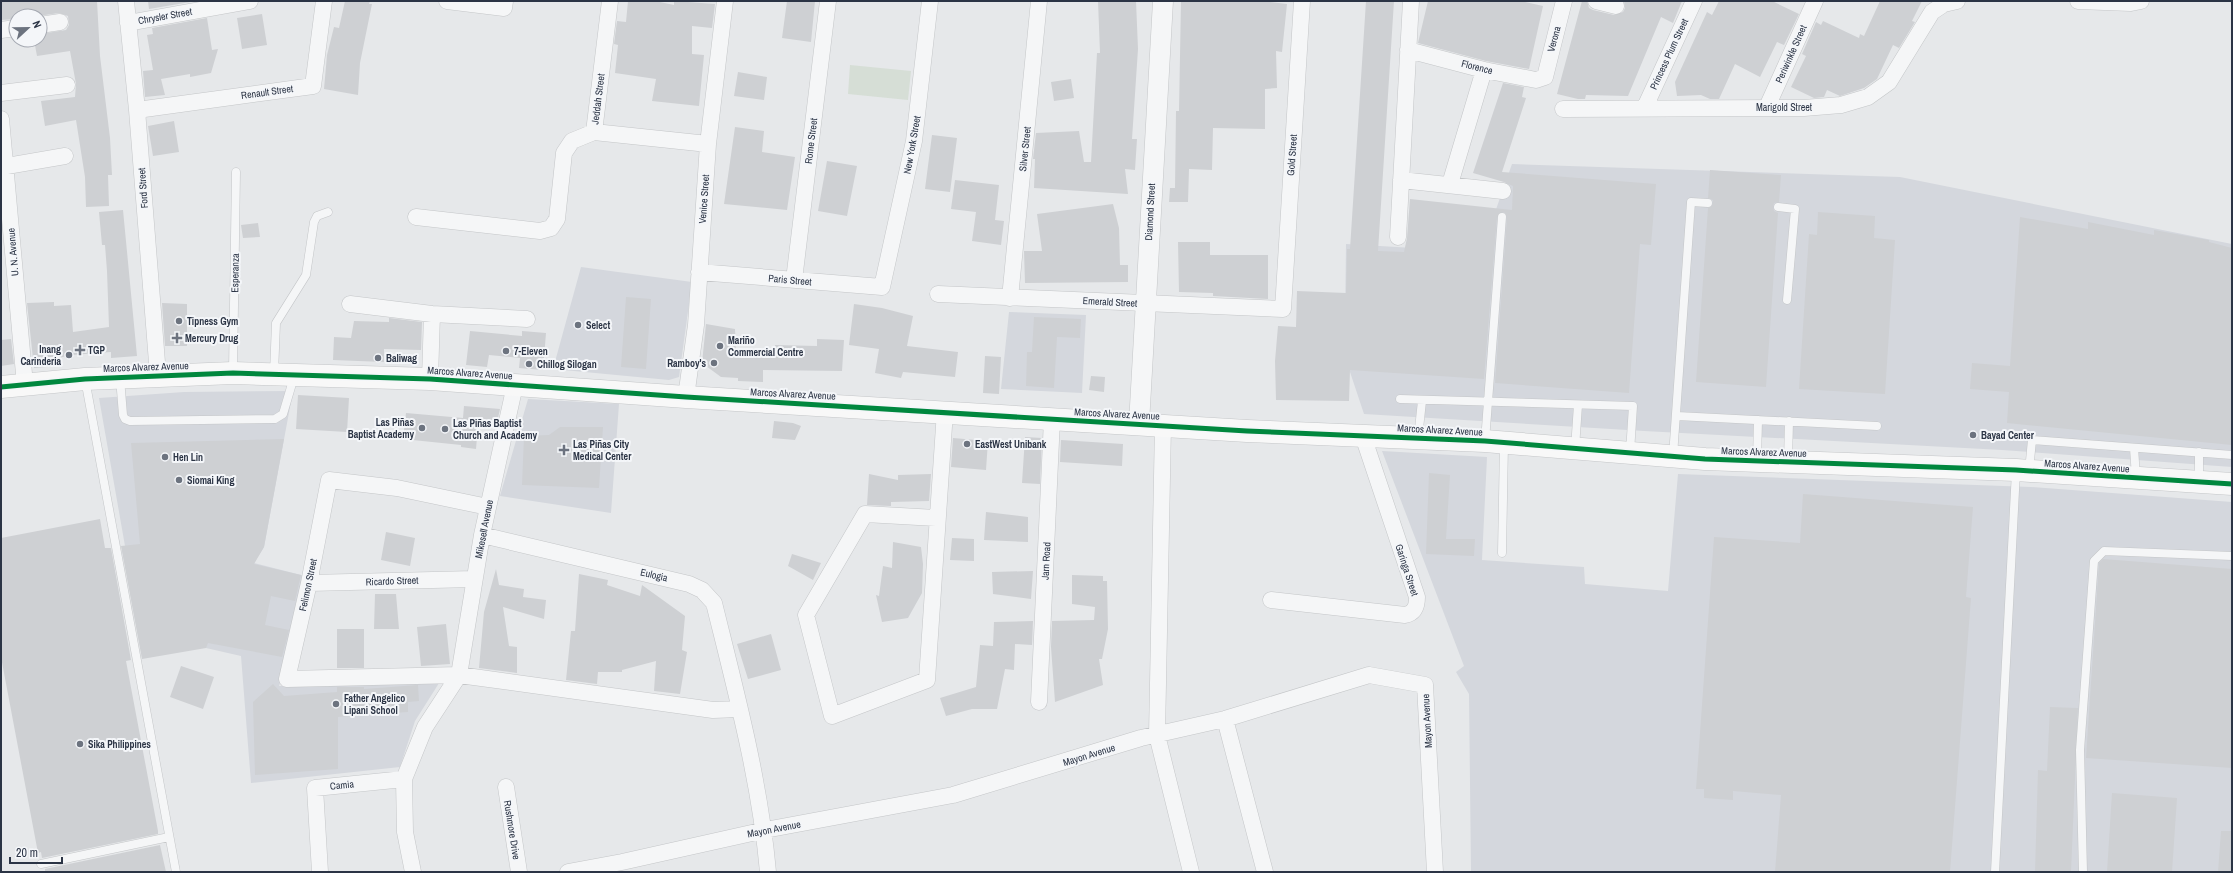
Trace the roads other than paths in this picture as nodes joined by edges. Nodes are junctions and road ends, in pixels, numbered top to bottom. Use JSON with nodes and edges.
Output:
{"nodes":[{"id":1,"x":126,"y":1,"type":"edge"},
{"id":2,"x":250,"y":1,"type":"edge"},
{"id":3,"x":324,"y":1,"type":"edge"},
{"id":4,"x":447,"y":1,"type":"edge"},
{"id":5,"x":610,"y":1,"type":"edge"},
{"id":6,"x":725,"y":1,"type":"edge"},
{"id":7,"x":828,"y":1,"type":"edge"},
{"id":8,"x":930,"y":1,"type":"edge"},
{"id":9,"x":1039,"y":1,"type":"edge"},
{"id":10,"x":1163,"y":1,"type":"edge"},
{"id":11,"x":1302,"y":1,"type":"edge"},
{"id":12,"x":1411,"y":1,"type":"edge"},
{"id":13,"x":1564,"y":1,"type":"edge"},
{"id":14,"x":1596,"y":1,"type":"edge"},
{"id":15,"x":1694,"y":1,"type":"edge"},
{"id":16,"x":1815,"y":1,"type":"edge"},
{"id":17,"x":2078,"y":1,"type":"edge"},
{"id":18,"x":2141,"y":1,"type":"edge"},
{"id":19,"x":1948,"y":2,"type":"edge"},
{"id":20,"x":504,"y":5,"type":"edge"},
{"id":21,"x":1616,"y":6,"type":"dead end"},
{"id":22,"x":60,"y":22,"type":"dead end"},
{"id":23,"x":128,"y":23,"type":"junction"},
{"id":24,"x":48,"y":24,"type":"edge"},
{"id":25,"x":1408,"y":50,"type":"junction"},
{"id":26,"x":1484,"y":70,"type":"junction"},
{"id":27,"x":1545,"y":77,"type":"joint"},
{"id":28,"x":67,"y":85,"type":"dead end"},
{"id":29,"x":1,"y":92,"type":"edge"},
{"id":30,"x":1645,"y":107,"type":"junction"},
{"id":31,"x":1766,"y":107,"type":"junction"},
{"id":32,"x":1563,"y":109,"type":"dead end"},
{"id":33,"x":137,"y":110,"type":"junction"},
{"id":34,"x":1,"y":119,"type":"edge"},
{"id":35,"x":594,"y":132,"type":"junction"},
{"id":36,"x":708,"y":144,"type":"junction"},
{"id":37,"x":65,"y":156,"type":"dead end"},
{"id":38,"x":4,"y":166,"type":"edge"},
{"id":39,"x":236,"y":172,"type":"dead end"},
{"id":40,"x":1401,"y":180,"type":"junction"},
{"id":41,"x":1450,"y":184,"type":"junction"},
{"id":42,"x":1503,"y":191,"type":"dead end"},
{"id":43,"x":1708,"y":203,"type":"dead end"},
{"id":44,"x":1778,"y":207,"type":"dead end"},
{"id":45,"x":328,"y":212,"type":"dead end"},
{"id":46,"x":416,"y":217,"type":"dead end"},
{"id":47,"x":1502,"y":217,"type":"dead end"},
{"id":48,"x":1398,"y":237,"type":"dead end"},
{"id":49,"x":699,"y":272,"type":"junction"},
{"id":50,"x":794,"y":280,"type":"junction"},
{"id":51,"x":882,"y":287,"type":"joint"},
{"id":52,"x":938,"y":294,"type":"dead end"},
{"id":53,"x":1010,"y":298,"type":"junction"},
{"id":54,"x":1787,"y":300,"type":"dead end"},
{"id":55,"x":350,"y":304,"type":"dead end"},
{"id":56,"x":1145,"y":304,"type":"junction"},
{"id":57,"x":1283,"y":308,"type":"joint"},
{"id":58,"x":432,"y":314,"type":"junction"},
{"id":59,"x":527,"y":318,"type":"dead end"},
{"id":60,"x":233,"y":373,"type":"junction"},
{"id":61,"x":284,"y":373,"type":"junction"},
{"id":62,"x":158,"y":375,"type":"junction"},
{"id":63,"x":120,"y":377,"type":"junction"},
{"id":64,"x":85,"y":379,"type":"junction"},
{"id":65,"x":430,"y":379,"type":"junction"},
{"id":66,"x":25,"y":385,"type":"junction"},
{"id":67,"x":515,"y":385,"type":"junction"},
{"id":68,"x":1,"y":387,"type":"edge"},
{"id":69,"x":686,"y":397,"type":"junction"},
{"id":70,"x":1400,"y":399,"type":"dead end"},
{"id":71,"x":1422,"y":401,"type":"junction"},
{"id":72,"x":1488,"y":403,"type":"junction"},
{"id":73,"x":1578,"y":405,"type":"junction"},
{"id":74,"x":945,"y":412,"type":"junction"},
{"id":75,"x":1677,"y":416,"type":"junction"},
{"id":76,"x":1052,"y":419,"type":"junction"},
{"id":77,"x":1758,"y":420,"type":"junction"},
{"id":78,"x":1789,"y":421,"type":"junction"},
{"id":79,"x":1138,"y":424,"type":"junction"},
{"id":80,"x":1163,"y":425,"type":"junction"},
{"id":81,"x":1877,"y":426,"type":"dead end"},
{"id":82,"x":1363,"y":436,"type":"junction"},
{"id":83,"x":1418,"y":439,"type":"junction"},
{"id":84,"x":1495,"y":442,"type":"junction"},
{"id":85,"x":2134,"y":448,"type":"junction"},
{"id":86,"x":1576,"y":449,"type":"junction"},
{"id":87,"x":2199,"y":452,"type":"junction"},
{"id":88,"x":1630,"y":453,"type":"junction"},
{"id":89,"x":2232,"y":455,"type":"edge"},
{"id":90,"x":1673,"y":456,"type":"junction"},
{"id":91,"x":1758,"y":461,"type":"junction"},
{"id":92,"x":1788,"y":462,"type":"junction"},
{"id":93,"x":2022,"y":471,"type":"junction"},
{"id":94,"x":2136,"y":478,"type":"junction"},
{"id":95,"x":2199,"y":482,"type":"junction"},
{"id":96,"x":2232,"y":484,"type":"edge"},
{"id":97,"x":488,"y":507,"type":"junction"},
{"id":98,"x":936,"y":518,"type":"junction"},
{"id":99,"x":482,"y":534,"type":"junction"},
{"id":100,"x":1502,"y":553,"type":"dead end"},
{"id":101,"x":2232,"y":556,"type":"edge"},
{"id":102,"x":474,"y":579,"type":"junction"},
{"id":103,"x":309,"y":583,"type":"junction"},
{"id":104,"x":1271,"y":600,"type":"dead end"},
{"id":105,"x":459,"y":675,"type":"junction"},
{"id":106,"x":1039,"y":702,"type":"dead end"},
{"id":107,"x":740,"y":709,"type":"junction"},
{"id":108,"x":1225,"y":719,"type":"junction"},
{"id":109,"x":1157,"y":735,"type":"junction"},
{"id":110,"x":404,"y":778,"type":"junction"},
{"id":111,"x":506,"y":787,"type":"dead end"},
{"id":112,"x":764,"y":830,"type":"junction"},
{"id":113,"x":169,"y":837,"type":"junction"},
{"id":114,"x":41,"y":864,"type":"dead end"},
{"id":115,"x":623,"y":867,"type":"edge"},
{"id":116,"x":176,"y":872,"type":"edge"},
{"id":117,"x":320,"y":872,"type":"edge"},
{"id":118,"x":413,"y":872,"type":"edge"},
{"id":119,"x":519,"y":872,"type":"edge"},
{"id":120,"x":568,"y":872,"type":"edge"},
{"id":121,"x":768,"y":872,"type":"edge"},
{"id":122,"x":1191,"y":872,"type":"edge"},
{"id":123,"x":1265,"y":872,"type":"edge"},
{"id":124,"x":1436,"y":872,"type":"edge"},
{"id":125,"x":1995,"y":872,"type":"edge"},
{"id":126,"x":2083,"y":872,"type":"edge"}],
"edges":[{"from":1,"to":23,"type":"street","name":"Ford Street"},
{"from":2,"to":23,"type":"street","name":"Chrysler Street"},
{"from":3,"to":33,"type":"street","name":"Renault Street"},
{"from":4,"to":20,"type":"street"},
{"from":5,"to":35,"type":"street","name":"Jeddah Street"},
{"from":6,"to":36,"type":"street","name":"Venice Street"},
{"from":7,"to":50,"type":"street","name":"Rome Street"},
{"from":8,"to":51,"type":"street","name":"New York Street"},
{"from":9,"to":53,"type":"street","name":"Silver Street"},
{"from":10,"to":56,"type":"street","name":"Diamond Street"},
{"from":11,"to":57,"type":"street","name":"Gold Street"},
{"from":12,"to":25,"type":"street"},
{"from":13,"to":27,"type":"street","name":"Verona"},
{"from":14,"to":21,"type":"street"},
{"from":15,"to":30,"type":"street","name":"Princess Plum Street"},
{"from":16,"to":31,"type":"street","name":"Periwinkle Street"},
{"from":17,"to":18,"type":"street"},
{"from":19,"to":31,"type":"street","name":"Marigold Street"},
{"from":22,"to":24,"type":"street"},
{"from":23,"to":33,"type":"street","name":"Ford Street"},
{"from":25,"to":26,"type":"street","name":"Florence"},
{"from":25,"to":40,"type":"street"},
{"from":26,"to":27,"type":"street","name":"Florence"},
{"from":26,"to":41,"type":"street"},
{"from":28,"to":29,"type":"street"},
{"from":30,"to":31,"type":"street","name":"Marigold Street"},
{"from":30,"to":32,"type":"street","name":"Marigold Street"},
{"from":33,"to":62,"type":"street","name":"Ford Street"},
{"from":34,"to":38,"type":"street","name":"U. N. Avenue"},
{"from":35,"to":36,"type":"street","name":"Jeddah Street"},
{"from":35,"to":46,"type":"street"},
{"from":36,"to":49,"type":"street","name":"Venice Street"},
{"from":37,"to":38,"type":"street"},
{"from":38,"to":66,"type":"street","name":"U. N. Avenue"},
{"from":39,"to":60,"type":"lane","name":"Esperanza"},
{"from":40,"to":41,"type":"street"},
{"from":40,"to":48,"type":"street"},
{"from":41,"to":42,"type":"street"},
{"from":43,"to":75,"type":"lane"},
{"from":44,"to":54,"type":"lane"},
{"from":45,"to":61,"type":"lane"},
{"from":47,"to":72,"type":"lane"},
{"from":49,"to":50,"type":"street","name":"Paris Street"},
{"from":49,"to":69,"type":"street","name":"Venice Street"},
{"from":50,"to":51,"type":"street","name":"Paris Street"},
{"from":52,"to":53,"type":"street","name":"Emerald Street"},
{"from":53,"to":56,"type":"street","name":"Emerald Street"},
{"from":55,"to":58,"type":"street"},
{"from":56,"to":57,"type":"street","name":"Emerald Street"},
{"from":56,"to":79,"type":"street","name":"Diamond Street"},
{"from":58,"to":59,"type":"street"},
{"from":58,"to":65,"type":"street"},
{"from":60,"to":61,"type":"main road","name":"Marcos Alvarez Avenue"},
{"from":60,"to":62,"type":"main road","name":"Marcos Alvarez Avenue"},
{"from":61,"to":63,"type":"lane"},
{"from":61,"to":65,"type":"main road","name":"Marcos Alvarez Avenue"},
{"from":62,"to":63,"type":"main road","name":"Marcos Alvarez Avenue"},
{"from":63,"to":64,"type":"main road","name":"Marcos Alvarez Avenue"},
{"from":64,"to":66,"type":"main road","name":"Marcos Alvarez Avenue"},
{"from":64,"to":113,"type":"lane"},
{"from":65,"to":67,"type":"main road","name":"Marcos Alvarez Avenue"},
{"from":66,"to":68,"type":"main road","name":"Marcos Alvarez Avenue"},
{"from":67,"to":69,"type":"main road","name":"Marcos Alvarez Avenue"},
{"from":67,"to":97,"type":"street","name":"Mikesell Avenue"},
{"from":69,"to":74,"type":"main road","name":"Marcos Alvarez Avenue"},
{"from":70,"to":71,"type":"lane"},
{"from":71,"to":72,"type":"lane"},
{"from":71,"to":83,"type":"lane"},
{"from":72,"to":73,"type":"lane"},
{"from":72,"to":84,"type":"lane"},
{"from":73,"to":86,"type":"lane"},
{"from":73,"to":88,"type":"lane"},
{"from":74,"to":76,"type":"main road","name":"Marcos Alvarez Avenue"},
{"from":74,"to":98,"type":"street"},
{"from":75,"to":77,"type":"lane"},
{"from":75,"to":90,"type":"lane"},
{"from":76,"to":79,"type":"main road","name":"Marcos Alvarez Avenue"},
{"from":76,"to":106,"type":"street","name":"Jarn Road"},
{"from":77,"to":78,"type":"lane"},
{"from":77,"to":91,"type":"lane"},
{"from":78,"to":81,"type":"lane"},
{"from":78,"to":92,"type":"lane"},
{"from":79,"to":80,"type":"main road","name":"Marcos Alvarez Avenue"},
{"from":80,"to":82,"type":"main road","name":"Marcos Alvarez Avenue"},
{"from":80,"to":109,"type":"street"},
{"from":82,"to":83,"type":"main road","name":"Marcos Alvarez Avenue"},
{"from":82,"to":104,"type":"street","name":"Garinga Street"},
{"from":83,"to":84,"type":"main road","name":"Marcos Alvarez Avenue"},
{"from":84,"to":86,"type":"main road","name":"Marcos Alvarez Avenue"},
{"from":84,"to":100,"type":"lane"},
{"from":85,"to":87,"type":"lane"},
{"from":85,"to":93,"type":"lane"},
{"from":85,"to":94,"type":"lane"},
{"from":86,"to":88,"type":"main road","name":"Marcos Alvarez Avenue"},
{"from":87,"to":89,"type":"lane"},
{"from":87,"to":95,"type":"lane"},
{"from":88,"to":90,"type":"main road","name":"Marcos Alvarez Avenue"},
{"from":90,"to":91,"type":"main road","name":"Marcos Alvarez Avenue"},
{"from":91,"to":92,"type":"main road","name":"Marcos Alvarez Avenue"},
{"from":92,"to":93,"type":"main road","name":"Marcos Alvarez Avenue"},
{"from":93,"to":94,"type":"main road","name":"Marcos Alvarez Avenue"},
{"from":93,"to":125,"type":"lane"},
{"from":94,"to":95,"type":"main road","name":"Marcos Alvarez Avenue"},
{"from":95,"to":96,"type":"main road","name":"Marcos Alvarez Avenue"},
{"from":97,"to":99,"type":"street","name":"Mikesell Avenue"},
{"from":97,"to":103,"type":"street","name":"Felimon Street"},
{"from":98,"to":98,"type":"street"},
{"from":99,"to":102,"type":"street","name":"Mikesell Avenue"},
{"from":99,"to":107,"type":"street","name":"Eulogia"},
{"from":101,"to":126,"type":"lane"},
{"from":102,"to":103,"type":"street","name":"Ricardo Street"},
{"from":102,"to":105,"type":"street","name":"Mikesell Avenue"},
{"from":103,"to":105,"type":"street","name":"Felimon Street"},
{"from":105,"to":107,"type":"street"},
{"from":105,"to":110,"type":"street"},
{"from":107,"to":112,"type":"street","name":"Eulogia"},
{"from":108,"to":109,"type":"street","name":"Mayon Avenue"},
{"from":108,"to":123,"type":"street"},
{"from":108,"to":124,"type":"street","name":"Mayon Avenue"},
{"from":109,"to":112,"type":"street","name":"Mayon Avenue"},
{"from":109,"to":122,"type":"street"},
{"from":110,"to":117,"type":"street","name":"Camia"},
{"from":110,"to":118,"type":"street"},
{"from":111,"to":119,"type":"street","name":"Rushmore Drive"},
{"from":112,"to":115,"type":"street","name":"Mayon Avenue"},
{"from":112,"to":121,"type":"street","name":"Eulogia"},
{"from":113,"to":114,"type":"lane"},
{"from":113,"to":116,"type":"lane"},
{"from":115,"to":120,"type":"street","name":"Mayon Avenue"}]}
